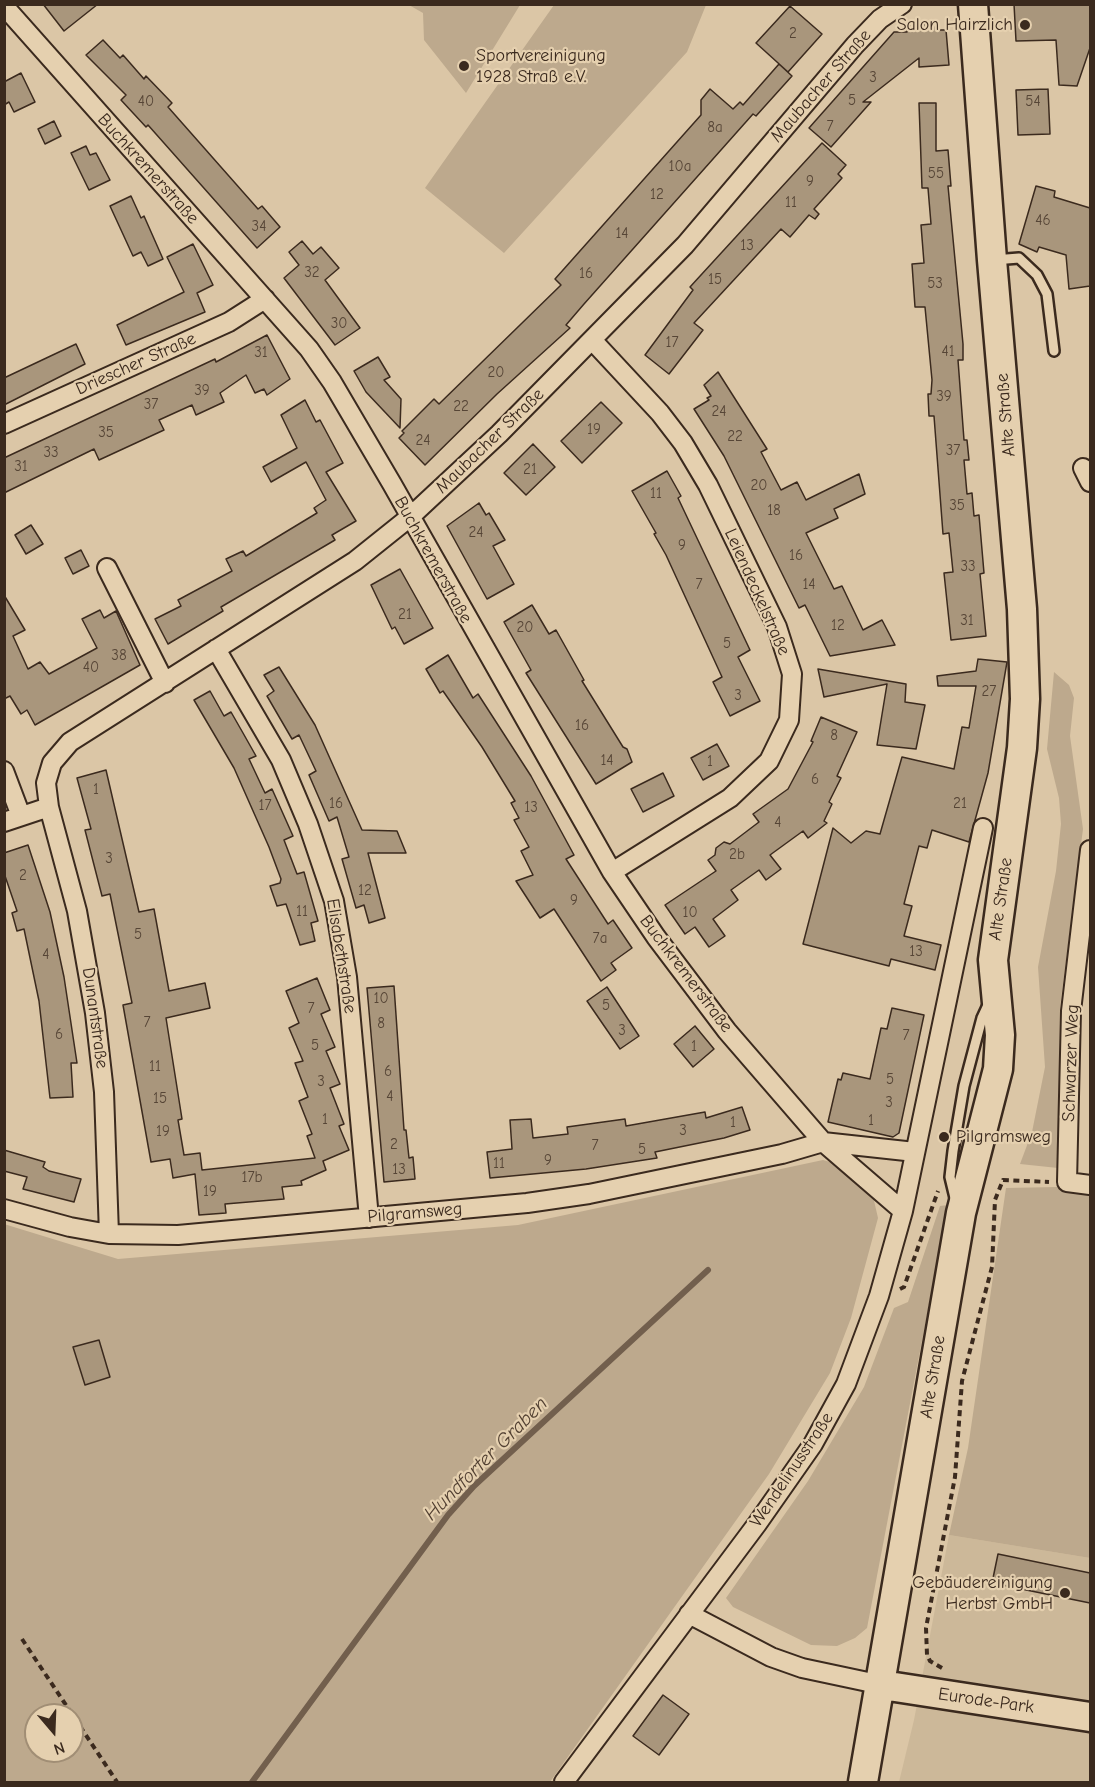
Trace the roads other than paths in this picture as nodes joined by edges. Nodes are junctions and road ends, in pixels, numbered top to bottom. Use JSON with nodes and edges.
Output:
{"nodes":[{"id":1,"x":902,"y":4,"type":"edge"},
{"id":2,"x":974,"y":4,"type":"edge"},
{"id":3,"x":4,"y":6,"type":"edge"},
{"id":4,"x":992,"y":260,"type":"junction"},
{"id":5,"x":265,"y":299,"type":"junction"},
{"id":6,"x":593,"y":341,"type":"junction"},
{"id":7,"x":1054,"y":351,"type":"dead end"},
{"id":8,"x":4,"y":424,"type":"edge"},
{"id":9,"x":410,"y":517,"type":"junction"},
{"id":10,"x":107,"y":568,"type":"dead end"},
{"id":11,"x":216,"y":649,"type":"junction"},
{"id":12,"x":165,"y":682,"type":"junction"},
{"id":13,"x":4,"y":771,"type":"edge"},
{"id":14,"x":49,"y":807,"type":"junction"},
{"id":15,"x":13,"y":819,"type":"edge"},
{"id":16,"x":983,"y":828,"type":"dead end"},
{"id":17,"x":1090,"y":850,"type":"edge"},
{"id":18,"x":612,"y":872,"type":"junction"},
{"id":19,"x":823,"y":1142,"type":"junction"},
{"id":20,"x":915,"y":1152,"type":"junction"},
{"id":21,"x":1090,"y":1185,"type":"edge"},
{"id":22,"x":4,"y":1209,"type":"edge"},
{"id":23,"x":903,"y":1211,"type":"junction"},
{"id":24,"x":369,"y":1218,"type":"junction"},
{"id":25,"x":109,"y":1234,"type":"junction"},
{"id":26,"x":689,"y":1614,"type":"junction"},
{"id":27,"x":882,"y":1685,"type":"junction"},
{"id":28,"x":1090,"y":1717,"type":"edge"},
{"id":29,"x":564,"y":1782,"type":"edge"},
{"id":30,"x":863,"y":1782,"type":"edge"}],
"edges":[{"from":1,"to":6,"type":"street","name":"Maubacher Straße"},
{"from":2,"to":4,"type":"main road","name":"Alte Straße"},
{"from":3,"to":5,"type":"street","name":"Buchkremerstraße"},
{"from":4,"to":7,"type":"lane"},
{"from":4,"to":27,"type":"main road","name":"Alte Straße"},
{"from":5,"to":8,"type":"street","name":"Driescher Straße"},
{"from":5,"to":9,"type":"street","name":"Buchkremerstraße"},
{"from":6,"to":9,"type":"street","name":"Maubacher Straße"},
{"from":6,"to":18,"type":"street","name":"Leiendeckelstraße"},
{"from":9,"to":11,"type":"street","name":"Maubacher Straße"},
{"from":9,"to":18,"type":"street","name":"Buchkremerstraße"},
{"from":10,"to":12,"type":"street"},
{"from":11,"to":12,"type":"street","name":"Maubacher Straße"},
{"from":11,"to":24,"type":"street","name":"Elisabethstraße"},
{"from":12,"to":14,"type":"street","name":"Maubacher Straße"},
{"from":13,"to":15,"type":"street"},
{"from":14,"to":15,"type":"street"},
{"from":14,"to":25,"type":"street","name":"Dunantstraße"},
{"from":16,"to":20,"type":"street","name":"Alte Straße"},
{"from":17,"to":21,"type":"street","name":"Schwarzer Weg"},
{"from":18,"to":19,"type":"street","name":"Buchkremerstraße"},
{"from":19,"to":20,"type":"street","name":"Pilgramsweg"},
{"from":19,"to":23,"type":"street"},
{"from":19,"to":24,"type":"street","name":"Pilgramsweg"},
{"from":20,"to":23,"type":"street","name":"Alte Straße"},
{"from":22,"to":25,"type":"street","name":"Pilgramsweg"},
{"from":23,"to":26,"type":"street","name":"Wendelinusstraße"},
{"from":24,"to":25,"type":"street","name":"Pilgramsweg"},
{"from":26,"to":27,"type":"street"},
{"from":26,"to":29,"type":"street","name":"Wendelinusstraße"},
{"from":27,"to":28,"type":"main road","name":"Eurode-Park"},
{"from":27,"to":30,"type":"main road","name":"Alte Straße"}]}
